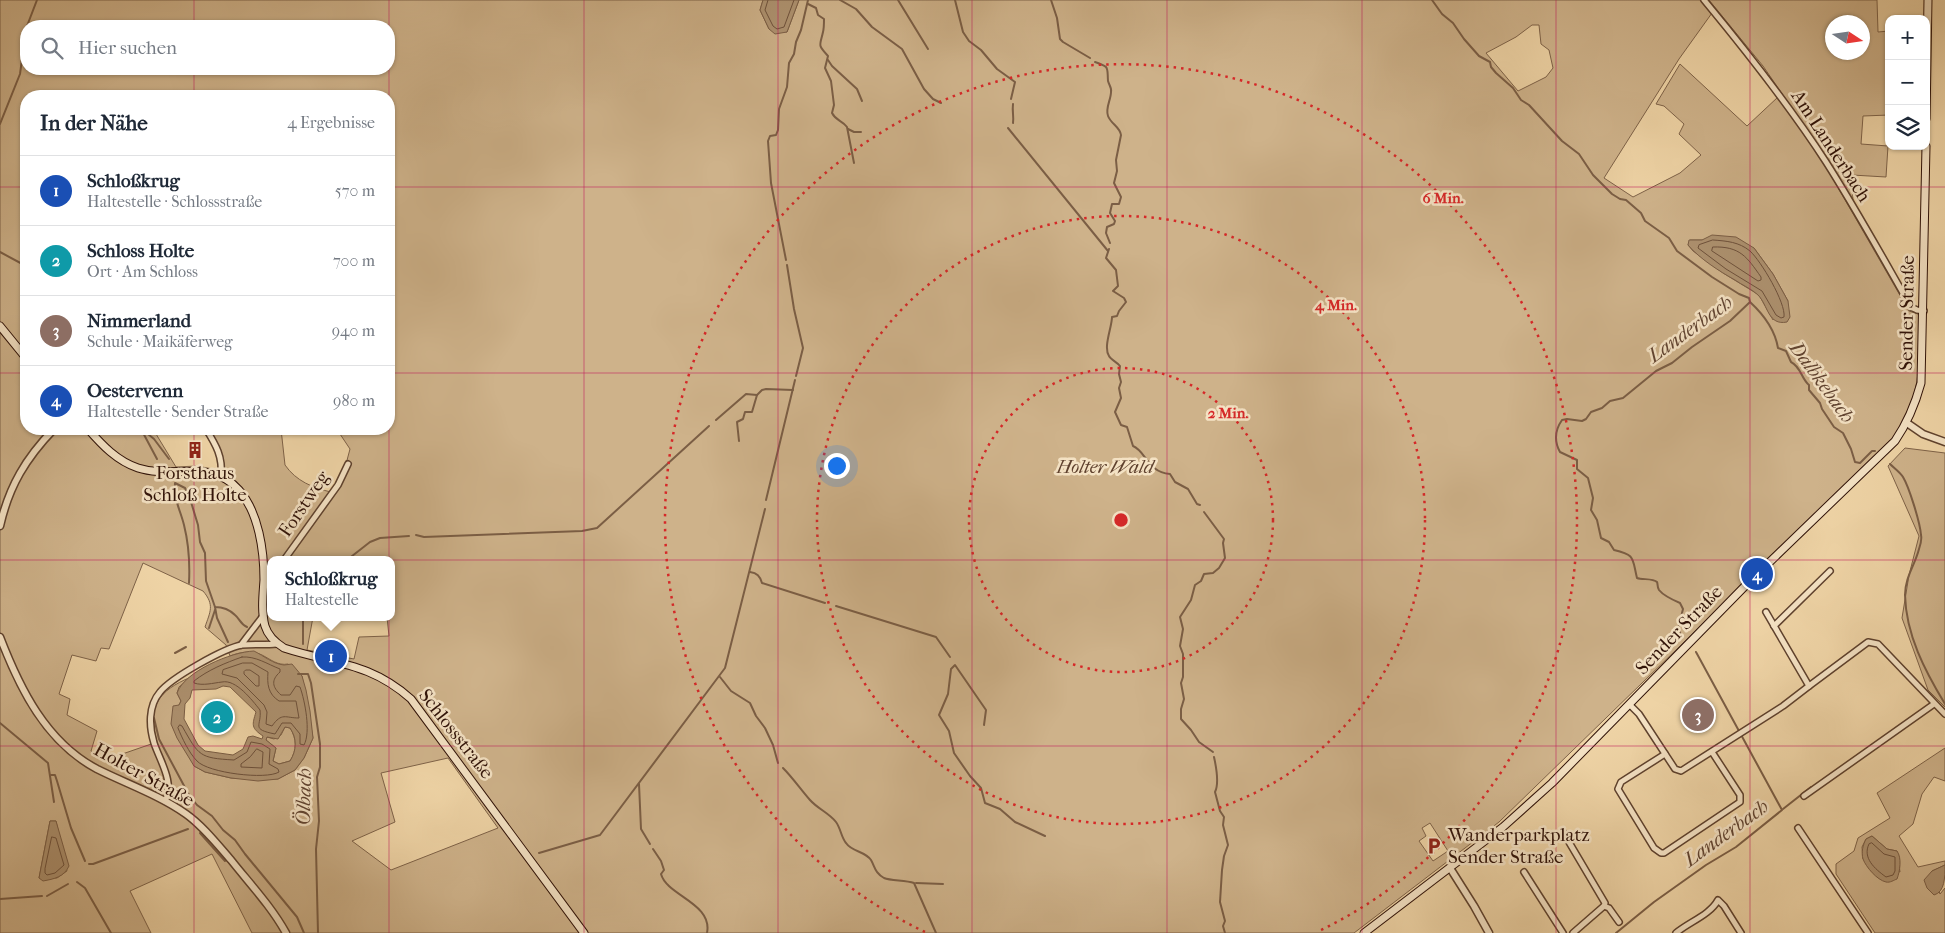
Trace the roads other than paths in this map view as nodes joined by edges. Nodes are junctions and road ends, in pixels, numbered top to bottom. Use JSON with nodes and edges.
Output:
{"nodes":[{"id":1,"x":1704,"y":0,"type":"edge"},
{"id":2,"x":1928,"y":0,"type":"edge"},
{"id":3,"x":1926,"y":105,"type":"edge"},
{"id":4,"x":1926,"y":150,"type":"edge"},
{"id":5,"x":1924,"y":311,"type":"junction"},
{"id":6,"x":0,"y":326,"type":"edge"},
{"id":7,"x":20,"y":351,"type":"edge"},
{"id":8,"x":1907,"y":424,"type":"junction"},
{"id":9,"x":49,"y":435,"type":"edge"},
{"id":10,"x":94,"y":435,"type":"edge"},
{"id":11,"x":210,"y":435,"type":"edge"},
{"id":12,"x":1945,"y":442,"type":"edge"},
{"id":13,"x":348,"y":464,"type":"dead end"},
{"id":14,"x":221,"y":476,"type":"junction"},
{"id":15,"x":0,"y":526,"type":"edge"},
{"id":16,"x":287,"y":556,"type":"edge"},
{"id":17,"x":1830,"y":570,"type":"dead end"},
{"id":18,"x":267,"y":573,"type":"edge"},
{"id":19,"x":1766,"y":612,"type":"dead end"},
{"id":20,"x":263,"y":616,"type":"junction"},
{"id":21,"x":1774,"y":626,"type":"junction"},
{"id":22,"x":0,"y":637,"type":"edge"},
{"id":23,"x":277,"y":644,"type":"junction"},
{"id":24,"x":241,"y":645,"type":"junction"},
{"id":25,"x":1809,"y":686,"type":"junction"},
{"id":26,"x":1934,"y":704,"type":"junction"},
{"id":27,"x":1630,"y":705,"type":"junction"},
{"id":28,"x":1945,"y":714,"type":"edge"},
{"id":29,"x":1712,"y":752,"type":"junction"},
{"id":30,"x":1665,"y":754,"type":"junction"},
{"id":31,"x":1804,"y":796,"type":"dead end"},
{"id":32,"x":164,"y":801,"type":"junction"},
{"id":33,"x":1798,"y":828,"type":"dead end"},
{"id":34,"x":1563,"y":832,"type":"dead end"},
{"id":35,"x":1450,"y":868,"type":"junction"},
{"id":36,"x":1524,"y":872,"type":"dead end"},
{"id":37,"x":1604,"y":906,"type":"junction"},
{"id":38,"x":1619,"y":922,"type":"dead end"},
{"id":39,"x":286,"y":933,"type":"edge"},
{"id":40,"x":584,"y":933,"type":"edge"},
{"id":41,"x":1364,"y":933,"type":"edge"},
{"id":42,"x":1489,"y":933,"type":"edge"},
{"id":43,"x":1563,"y":933,"type":"edge"},
{"id":44,"x":1573,"y":933,"type":"edge"},
{"id":45,"x":1676,"y":933,"type":"edge"},
{"id":46,"x":1741,"y":933,"type":"edge"},
{"id":47,"x":1868,"y":933,"type":"edge"}],
"edges":[{"from":1,"to":5,"type":"street","name":"Am Landerbach"},
{"from":2,"to":3,"type":"main road"},
{"from":4,"to":5,"type":"main road","name":"Sender Straße"},
{"from":5,"to":8,"type":"main road","name":"Sender Straße"},
{"from":6,"to":7,"type":"main road"},
{"from":8,"to":12,"type":"street"},
{"from":8,"to":27,"type":"main road","name":"Sender Straße"},
{"from":9,"to":15,"type":"street"},
{"from":10,"to":14,"type":"main road"},
{"from":11,"to":14,"type":"street"},
{"from":13,"to":16,"type":"street","name":"Forstweg"},
{"from":14,"to":18,"type":"main road"},
{"from":17,"to":21,"type":"street"},
{"from":18,"to":20,"type":"main road"},
{"from":19,"to":21,"type":"street"},
{"from":20,"to":23,"type":"main road"},
{"from":20,"to":24,"type":"street"},
{"from":21,"to":25,"type":"street"},
{"from":22,"to":32,"type":"street","name":"Holter Straße"},
{"from":23,"to":24,"type":"street"},
{"from":23,"to":40,"type":"main road","name":"Schlossstraße"},
{"from":24,"to":32,"type":"street"},
{"from":25,"to":26,"type":"street"},
{"from":25,"to":29,"type":"street"},
{"from":26,"to":28,"type":"street"},
{"from":26,"to":31,"type":"street"},
{"from":27,"to":30,"type":"street"},
{"from":27,"to":35,"type":"main road","name":"Sender Straße"},
{"from":29,"to":30,"type":"street"},
{"from":29,"to":30,"type":"street"},
{"from":32,"to":39,"type":"street","name":"Holter Straße"},
{"from":33,"to":47,"type":"street"},
{"from":34,"to":37,"type":"street"},
{"from":35,"to":41,"type":"main road","name":"Sender Straße"},
{"from":35,"to":42,"type":"street"},
{"from":36,"to":43,"type":"street"},
{"from":37,"to":38,"type":"street"},
{"from":37,"to":44,"type":"street"},
{"from":45,"to":46,"type":"street"}]}
